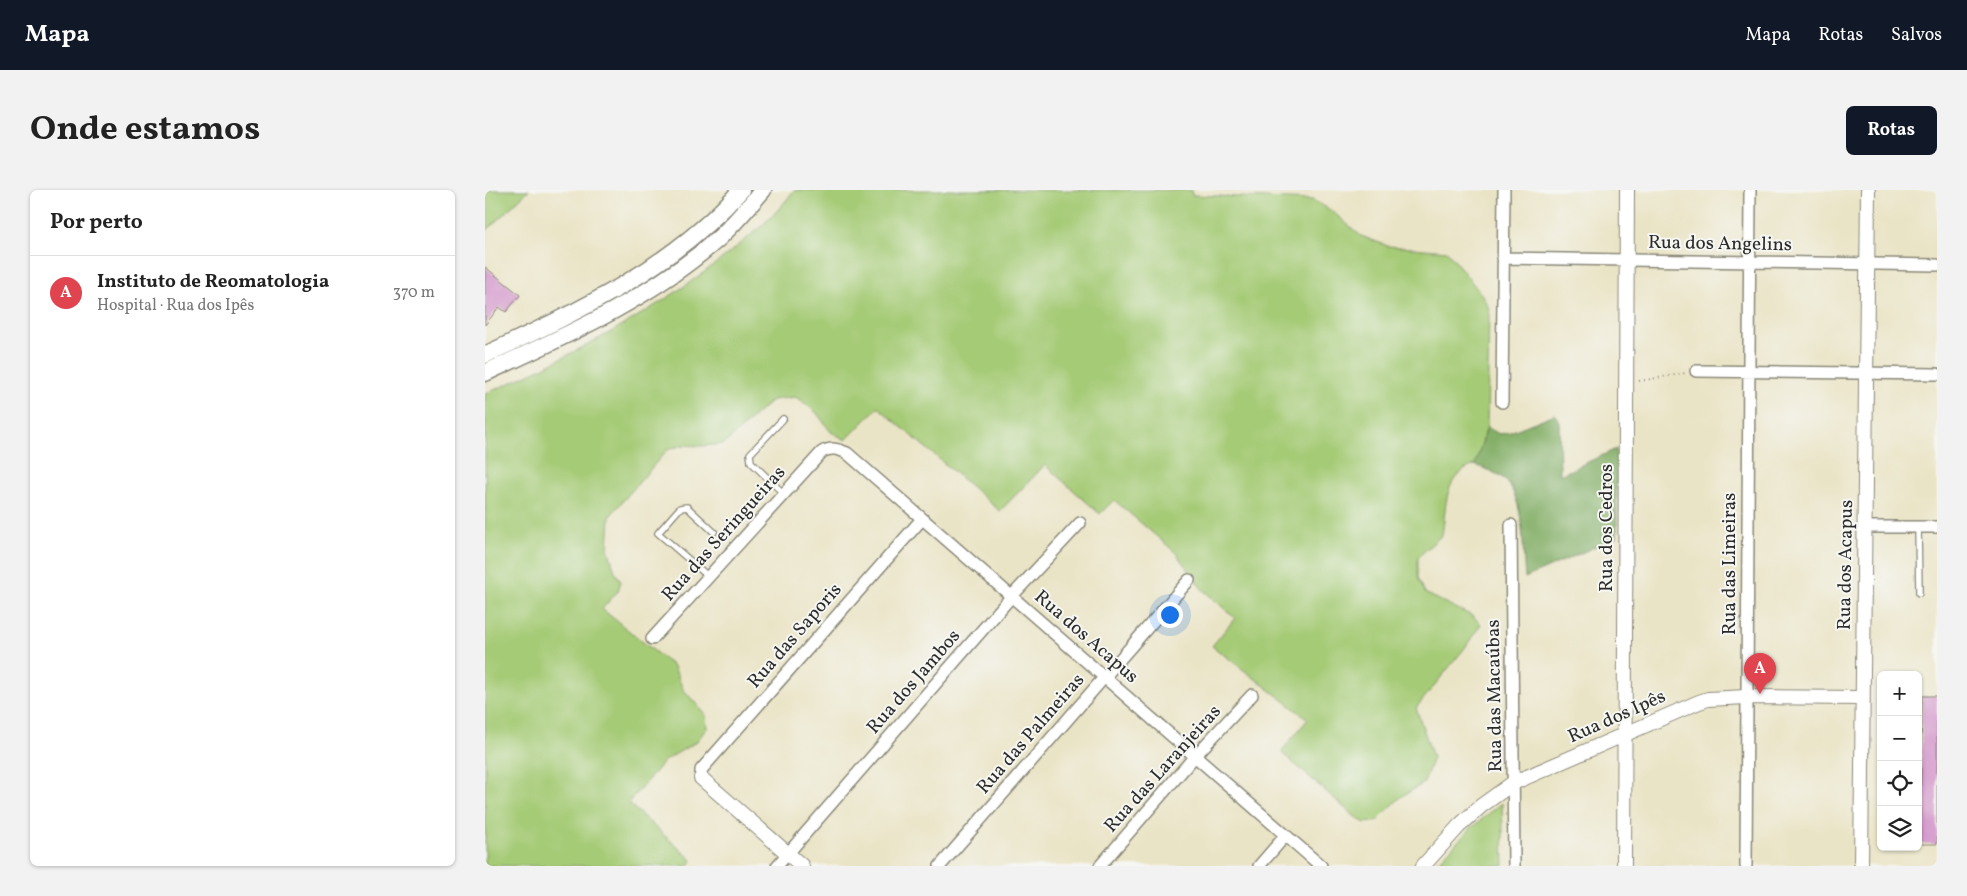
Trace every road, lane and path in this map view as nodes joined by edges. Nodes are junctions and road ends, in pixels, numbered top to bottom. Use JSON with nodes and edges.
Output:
{"nodes":[{"id":1,"x":741,"y":190,"type":"edge"},
{"id":2,"x":763,"y":190,"type":"edge"},
{"id":3,"x":1504,"y":190,"type":"edge"},
{"id":4,"x":1627,"y":190,"type":"edge"},
{"id":5,"x":1750,"y":190,"type":"edge"},
{"id":6,"x":1868,"y":190,"type":"edge"},
{"id":7,"x":1503,"y":258,"type":"junction"},
{"id":8,"x":1627,"y":260,"type":"junction"},
{"id":9,"x":1750,"y":262,"type":"junction"},
{"id":10,"x":1867,"y":264,"type":"junction"},
{"id":11,"x":1937,"y":265,"type":"edge"},
{"id":12,"x":485,"y":355,"type":"edge"},
{"id":13,"x":1749,"y":371,"type":"junction"},
{"id":14,"x":1696,"y":372,"type":"joint"},
{"id":15,"x":485,"y":373,"type":"edge"},
{"id":16,"x":1867,"y":373,"type":"junction"},
{"id":17,"x":1937,"y":374,"type":"edge"},
{"id":18,"x":1626,"y":384,"type":"junction"},
{"id":19,"x":1502,"y":402,"type":"dead end"},
{"id":20,"x":783,"y":419,"type":"dead end"},
{"id":21,"x":822,"y":452,"type":"joint"},
{"id":22,"x":784,"y":494,"type":"junction"},
{"id":23,"x":922,"y":519,"type":"junction"},
{"id":24,"x":1080,"y":523,"type":"dead end"},
{"id":25,"x":1511,"y":525,"type":"dead end"},
{"id":26,"x":1865,"y":527,"type":"junction"},
{"id":27,"x":1919,"y":527,"type":"junction"},
{"id":28,"x":1937,"y":527,"type":"edge"},
{"id":29,"x":714,"y":532,"type":"dead end"},
{"id":30,"x":709,"y":577,"type":"junction"},
{"id":31,"x":1189,"y":580,"type":"dead end"},
{"id":32,"x":1919,"y":593,"type":"dead end"},
{"id":33,"x":1011,"y":597,"type":"junction"},
{"id":34,"x":652,"y":639,"type":"dead end"},
{"id":35,"x":1103,"y":677,"type":"junction"},
{"id":36,"x":1252,"y":695,"type":"dead end"},
{"id":37,"x":1746,"y":697,"type":"junction"},
{"id":38,"x":1862,"y":698,"type":"junction"},
{"id":39,"x":1624,"y":733,"type":"junction"},
{"id":40,"x":1195,"y":756,"type":"junction"},
{"id":41,"x":701,"y":778,"type":"joint"},
{"id":42,"x":1513,"y":783,"type":"junction"},
{"id":43,"x":1286,"y":835,"type":"junction"},
{"id":44,"x":788,"y":854,"type":"junction"},
{"id":45,"x":777,"y":866,"type":"edge"},
{"id":46,"x":802,"y":866,"type":"edge"},
{"id":47,"x":940,"y":866,"type":"edge"},
{"id":48,"x":1100,"y":866,"type":"edge"},
{"id":49,"x":1259,"y":866,"type":"edge"},
{"id":50,"x":1321,"y":866,"type":"edge"},
{"id":51,"x":1423,"y":866,"type":"edge"},
{"id":52,"x":1514,"y":866,"type":"edge"},
{"id":53,"x":1624,"y":866,"type":"edge"},
{"id":54,"x":1746,"y":866,"type":"edge"},
{"id":55,"x":1861,"y":866,"type":"edge"}],
"edges":[{"from":1,"to":12,"type":"main road"},
{"from":2,"to":15,"type":"main road"},
{"from":3,"to":7,"type":"street"},
{"from":4,"to":8,"type":"street","name":"Rua dos Cedros"},
{"from":5,"to":9,"type":"street","name":"Rua das Limeiras"},
{"from":6,"to":10,"type":"street","name":"Rua dos Acapus"},
{"from":7,"to":8,"type":"street","name":"Rua dos Angelins"},
{"from":7,"to":19,"type":"street"},
{"from":8,"to":9,"type":"street","name":"Rua dos Angelins"},
{"from":8,"to":18,"type":"street","name":"Rua dos Cedros"},
{"from":9,"to":10,"type":"street","name":"Rua dos Angelins"},
{"from":9,"to":13,"type":"street","name":"Rua das Limeiras"},
{"from":10,"to":11,"type":"street","name":"Rua dos Angelins"},
{"from":10,"to":16,"type":"street","name":"Rua dos Acapus"},
{"from":13,"to":14,"type":"street"},
{"from":13,"to":16,"type":"street"},
{"from":13,"to":37,"type":"street","name":"Rua das Limeiras"},
{"from":14,"to":18,"type":"path"},
{"from":16,"to":17,"type":"street"},
{"from":16,"to":26,"type":"street","name":"Rua dos Acapus"},
{"from":18,"to":39,"type":"street","name":"Rua dos Cedros"},
{"from":20,"to":22,"type":"lane"},
{"from":21,"to":22,"type":"street","name":"Rua das Seringueiras"},
{"from":21,"to":23,"type":"street","name":"Rua dos Acapus"},
{"from":22,"to":30,"type":"street","name":"Rua das Seringueiras"},
{"from":23,"to":33,"type":"street","name":"Rua dos Acapus"},
{"from":23,"to":41,"type":"street","name":"Rua das Saporis"},
{"from":24,"to":33,"type":"street","name":"Rua dos Jambos"},
{"from":25,"to":42,"type":"street","name":"Rua das Macaúbas"},
{"from":26,"to":27,"type":"street"},
{"from":26,"to":38,"type":"street","name":"Rua dos Acapus"},
{"from":27,"to":28,"type":"street"},
{"from":27,"to":32,"type":"lane"},
{"from":29,"to":30,"type":"lane"},
{"from":30,"to":34,"type":"street","name":"Rua das Seringueiras"},
{"from":31,"to":35,"type":"street","name":"Rua das Palmeiras"},
{"from":33,"to":35,"type":"street","name":"Rua dos Acapus"},
{"from":33,"to":44,"type":"street","name":"Rua dos Jambos"},
{"from":35,"to":40,"type":"street","name":"Rua dos Acapus"},
{"from":35,"to":47,"type":"street","name":"Rua das Palmeiras"},
{"from":36,"to":40,"type":"street","name":"Rua das Laranjeiras"},
{"from":37,"to":38,"type":"street","name":"Rua dos Ipês"},
{"from":37,"to":39,"type":"street","name":"Rua dos Ipês"},
{"from":37,"to":54,"type":"street","name":"Rua das Limeiras"},
{"from":38,"to":55,"type":"street","name":"Rua dos Acapus"},
{"from":39,"to":42,"type":"street","name":"Rua dos Ipês"},
{"from":39,"to":53,"type":"street","name":"Rua dos Cedros"},
{"from":40,"to":43,"type":"street","name":"Rua dos Acapus"},
{"from":40,"to":48,"type":"street","name":"Rua das Laranjeiras"},
{"from":41,"to":44,"type":"street"},
{"from":42,"to":51,"type":"street","name":"Rua dos Ipês"},
{"from":42,"to":52,"type":"street","name":"Rua das Macaúbas"},
{"from":43,"to":49,"type":"street"},
{"from":43,"to":50,"type":"street","name":"Rua dos Acapus"},
{"from":44,"to":45,"type":"street","name":"Rua dos Jambos"},
{"from":44,"to":46,"type":"street"}]}
